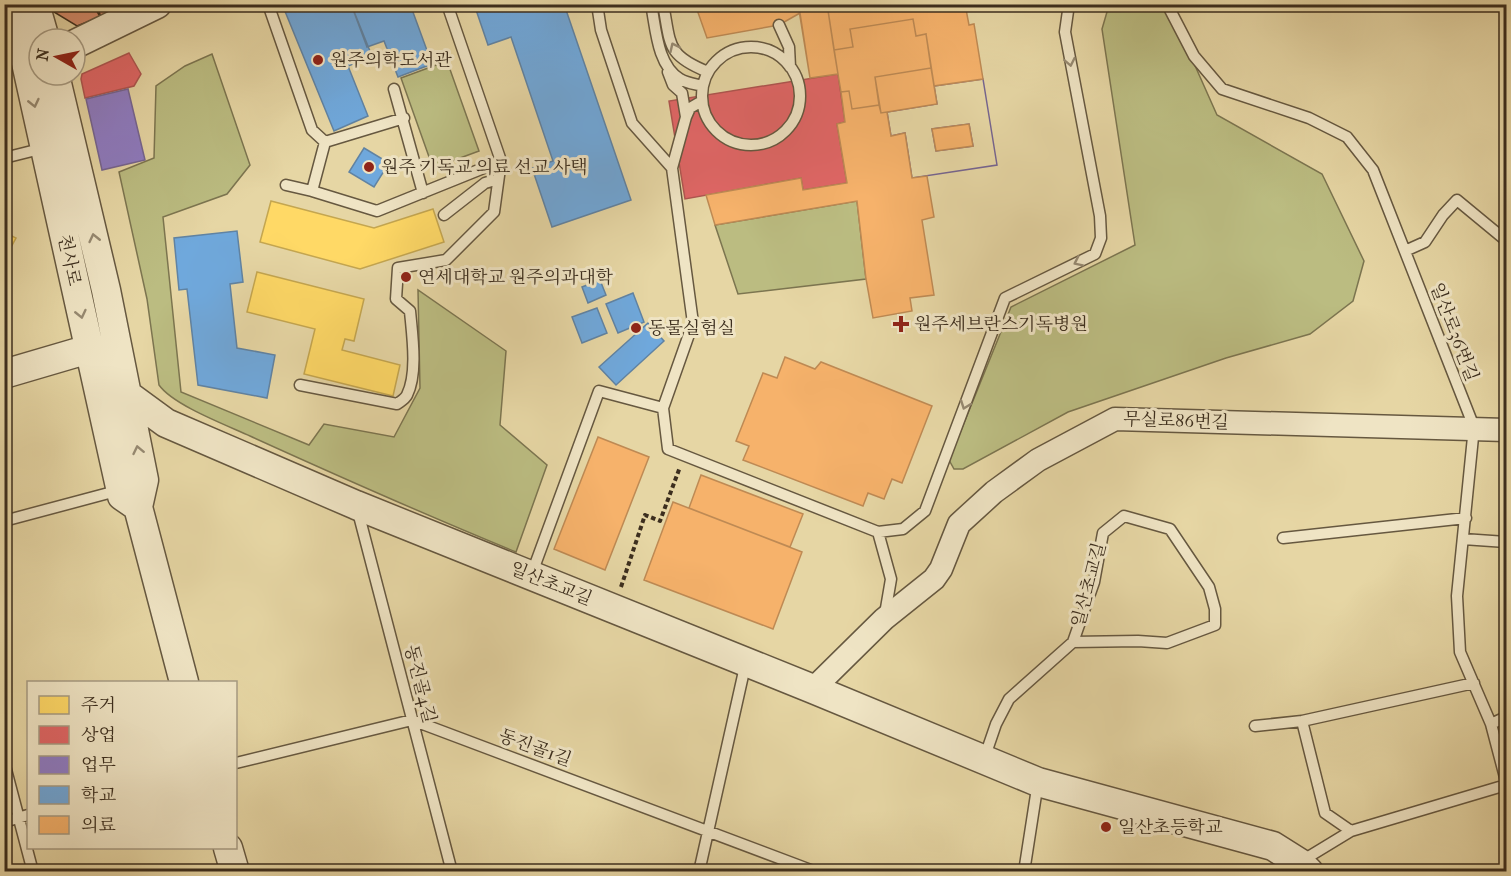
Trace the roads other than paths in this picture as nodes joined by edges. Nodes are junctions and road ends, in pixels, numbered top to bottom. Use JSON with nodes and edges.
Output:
{"nodes":[{"id":1,"x":13,"y":4,"type":"edge"},
{"id":2,"x":35,"y":4,"type":"edge"},
{"id":3,"x":157,"y":4,"type":"edge"},
{"id":4,"x":268,"y":4,"type":"edge"},
{"id":5,"x":447,"y":4,"type":"edge"},
{"id":6,"x":597,"y":4,"type":"edge"},
{"id":7,"x":651,"y":4,"type":"edge"},
{"id":8,"x":663,"y":4,"type":"edge"},
{"id":9,"x":1069,"y":4,"type":"edge"},
{"id":10,"x":1167,"y":4,"type":"edge"},
{"id":11,"x":23,"y":30,"type":"edge"},
{"id":12,"x":87,"y":38,"type":"edge"},
{"id":13,"x":768,"y":51,"type":"junction"},
{"id":14,"x":662,"y":58,"type":"junction"},
{"id":15,"x":790,"y":66,"type":"junction"},
{"id":16,"x":708,"y":72,"type":"junction"},
{"id":17,"x":703,"y":86,"type":"junction"},
{"id":18,"x":36,"y":87,"type":"edge"},
{"id":19,"x":58,"y":87,"type":"edge"},
{"id":20,"x":394,"y":89,"type":"dead end"},
{"id":21,"x":702,"y":101,"type":"junction"},
{"id":22,"x":686,"y":117,"type":"junction"},
{"id":23,"x":404,"y":118,"type":"junction"},
{"id":24,"x":325,"y":142,"type":"junction"},
{"id":25,"x":44,"y":148,"type":"junction"},
{"id":26,"x":4,"y":158,"type":"edge"},
{"id":27,"x":501,"y":161,"type":"junction"},
{"id":28,"x":672,"y":168,"type":"junction"},
{"id":29,"x":498,"y":179,"type":"junction"},
{"id":30,"x":286,"y":185,"type":"dead end"},
{"id":31,"x":312,"y":191,"type":"junction"},
{"id":32,"x":423,"y":193,"type":"junction"},
{"id":33,"x":444,"y":215,"type":"dead end"},
{"id":34,"x":1506,"y":238,"type":"edge"},
{"id":35,"x":1405,"y":250,"type":"junction"},
{"id":36,"x":106,"y":290,"type":"junction"},
{"id":37,"x":89,"y":349,"type":"junction"},
{"id":38,"x":4,"y":374,"type":"edge"},
{"id":39,"x":300,"y":385,"type":"dead end"},
{"id":40,"x":125,"y":393,"type":"junction"},
{"id":41,"x":663,"y":408,"type":"junction"},
{"id":42,"x":166,"y":423,"type":"junction"},
{"id":43,"x":1474,"y":428,"type":"junction"},
{"id":44,"x":1506,"y":430,"type":"edge"},
{"id":45,"x":129,"y":498,"type":"junction"},
{"id":46,"x":356,"y":505,"type":"junction"},
{"id":47,"x":1466,"y":518,"type":"junction"},
{"id":48,"x":4,"y":521,"type":"edge"},
{"id":49,"x":878,"y":532,"type":"junction"},
{"id":50,"x":1283,"y":538,"type":"dead end"},
{"id":51,"x":1463,"y":539,"type":"junction"},
{"id":52,"x":1506,"y":542,"type":"edge"},
{"id":53,"x":531,"y":576,"type":"junction"},
{"id":54,"x":884,"y":619,"type":"junction"},
{"id":55,"x":1073,"y":642,"type":"junction"},
{"id":56,"x":746,"y":662,"type":"junction"},
{"id":57,"x":184,"y":681,"type":"edge"},
{"id":58,"x":1474,"y":683,"type":"junction"},
{"id":59,"x":813,"y":689,"type":"junction"},
{"id":60,"x":1506,"y":717,"type":"edge"},
{"id":61,"x":412,"y":720,"type":"junction"},
{"id":62,"x":1302,"y":721,"type":"junction"},
{"id":63,"x":1491,"y":724,"type":"junction"},
{"id":64,"x":1255,"y":726,"type":"dead end"},
{"id":65,"x":984,"y":759,"type":"junction"},
{"id":66,"x":4,"y":762,"type":"edge"},
{"id":67,"x":237,"y":763,"type":"edge"},
{"id":68,"x":1038,"y":782,"type":"junction"},
{"id":69,"x":1506,"y":783,"type":"edge"},
{"id":70,"x":23,"y":817,"type":"edge"},
{"id":71,"x":4,"y":822,"type":"edge"},
{"id":72,"x":708,"y":830,"type":"junction"},
{"id":73,"x":1351,"y":831,"type":"junction"},
{"id":74,"x":27,"y":839,"type":"edge"},
{"id":75,"x":29,"y":849,"type":"edge"},
{"id":76,"x":228,"y":849,"type":"edge"},
{"id":77,"x":1305,"y":867,"type":"edge"},
{"id":78,"x":33,"y":872,"type":"edge"},
{"id":79,"x":235,"y":872,"type":"edge"},
{"id":80,"x":452,"y":872,"type":"edge"},
{"id":81,"x":699,"y":872,"type":"edge"},
{"id":82,"x":816,"y":872,"type":"edge"},
{"id":83,"x":1024,"y":872,"type":"edge"}],
"edges":[{"from":1,"to":11,"type":"street","name":"천사로"},
{"from":2,"to":11,"type":"street","name":"천사로"},
{"from":3,"to":12,"type":"street"},
{"from":4,"to":24,"type":"lane"},
{"from":5,"to":27,"type":"lane"},
{"from":6,"to":28,"type":"lane"},
{"from":7,"to":14,"type":"lane"},
{"from":16,"to":8,"type":"lane","one_way":true},
{"from":9,"to":49,"type":"lane","one_way":true},
{"from":10,"to":35,"type":"lane","name":"일산로36번길"},
{"from":13,"to":15,"type":"lane"},
{"from":13,"to":15,"type":"lane"},
{"from":13,"to":16,"type":"lane"},
{"from":14,"to":17,"type":"lane"},
{"from":14,"to":22,"type":"lane"},
{"from":15,"to":21,"type":"lane"},
{"from":16,"to":17,"type":"lane"},
{"from":17,"to":21,"type":"lane"},
{"from":18,"to":25,"type":"street","name":"천사로","one_way":true},
{"from":36,"to":19,"type":"street","name":"천사로","one_way":true},
{"from":20,"to":23,"type":"lane"},
{"from":21,"to":22,"type":"lane"},
{"from":22,"to":28,"type":"lane"},
{"from":23,"to":24,"type":"lane"},
{"from":23,"to":32,"type":"lane"},
{"from":24,"to":31,"type":"lane"},
{"from":25,"to":26,"type":"lane"},
{"from":25,"to":37,"type":"street","name":"천사로","one_way":true},
{"from":27,"to":29,"type":"lane"},
{"from":27,"to":32,"type":"lane"},
{"from":28,"to":41,"type":"lane"},
{"from":29,"to":33,"type":"lane"},
{"from":29,"to":39,"type":"lane"},
{"from":30,"to":31,"type":"lane"},
{"from":31,"to":32,"type":"lane"},
{"from":34,"to":35,"type":"lane"},
{"from":35,"to":43,"type":"lane","name":"일산로36번길"},
{"from":36,"to":40,"type":"street","name":"천사로"},
{"from":36,"to":42,"type":"street"},
{"from":37,"to":38,"type":"street"},
{"from":37,"to":40,"type":"street"},
{"from":37,"to":45,"type":"street","name":"천사로"},
{"from":40,"to":42,"type":"street","name":"일산초교길"},
{"from":45,"to":40,"type":"street","name":"천사로","one_way":true},
{"from":41,"to":49,"type":"lane"},
{"from":41,"to":53,"type":"lane"},
{"from":42,"to":46,"type":"street","name":"일산초교길"},
{"from":43,"to":44,"type":"street","name":"무실로86번길"},
{"from":43,"to":47,"type":"lane","name":"일산로36번길"},
{"from":43,"to":54,"type":"street","name":"무실로86번길"},
{"from":45,"to":48,"type":"lane"},
{"from":45,"to":57,"type":"street","name":"천사로"},
{"from":46,"to":53,"type":"street","name":"일산초교길"},
{"from":46,"to":61,"type":"lane","name":"동진골4길"},
{"from":47,"to":50,"type":"lane"},
{"from":47,"to":51,"type":"lane","name":"일산로36번길"},
{"from":49,"to":54,"type":"lane"},
{"from":51,"to":52,"type":"lane"},
{"from":51,"to":58,"type":"lane","name":"일산로36번길"},
{"from":53,"to":56,"type":"street","name":"일산초교길"},
{"from":54,"to":59,"type":"street","name":"무실로86번길"},
{"from":55,"to":55,"type":"lane","name":"일산초교길"},
{"from":55,"to":65,"type":"lane","name":"일산초교길"},
{"from":56,"to":59,"type":"street","name":"일산초교길"},
{"from":56,"to":72,"type":"lane"},
{"from":58,"to":62,"type":"lane"},
{"from":58,"to":63,"type":"lane","name":"일산로36번길"},
{"from":59,"to":65,"type":"street","name":"일산초교길"},
{"from":60,"to":63,"type":"lane"},
{"from":61,"to":67,"type":"lane"},
{"from":61,"to":72,"type":"lane","name":"동진골1길"},
{"from":61,"to":80,"type":"lane","name":"동진골4길"},
{"from":62,"to":64,"type":"lane"},
{"from":62,"to":73,"type":"lane"},
{"from":63,"to":69,"type":"lane","name":"일산로36번길"},
{"from":65,"to":68,"type":"street","name":"일산초교길"},
{"from":66,"to":70,"type":"lane"},
{"from":68,"to":77,"type":"street","name":"일산초교길"},
{"from":68,"to":83,"type":"lane"},
{"from":69,"to":73,"type":"lane","name":"일산초교길"},
{"from":70,"to":71,"type":"lane"},
{"from":70,"to":74,"type":"lane"},
{"from":72,"to":81,"type":"lane"},
{"from":72,"to":82,"type":"lane","name":"동진골1길"},
{"from":73,"to":77,"type":"lane","name":"일산초교길"},
{"from":75,"to":78,"type":"lane"},
{"from":76,"to":79,"type":"street"}]}
